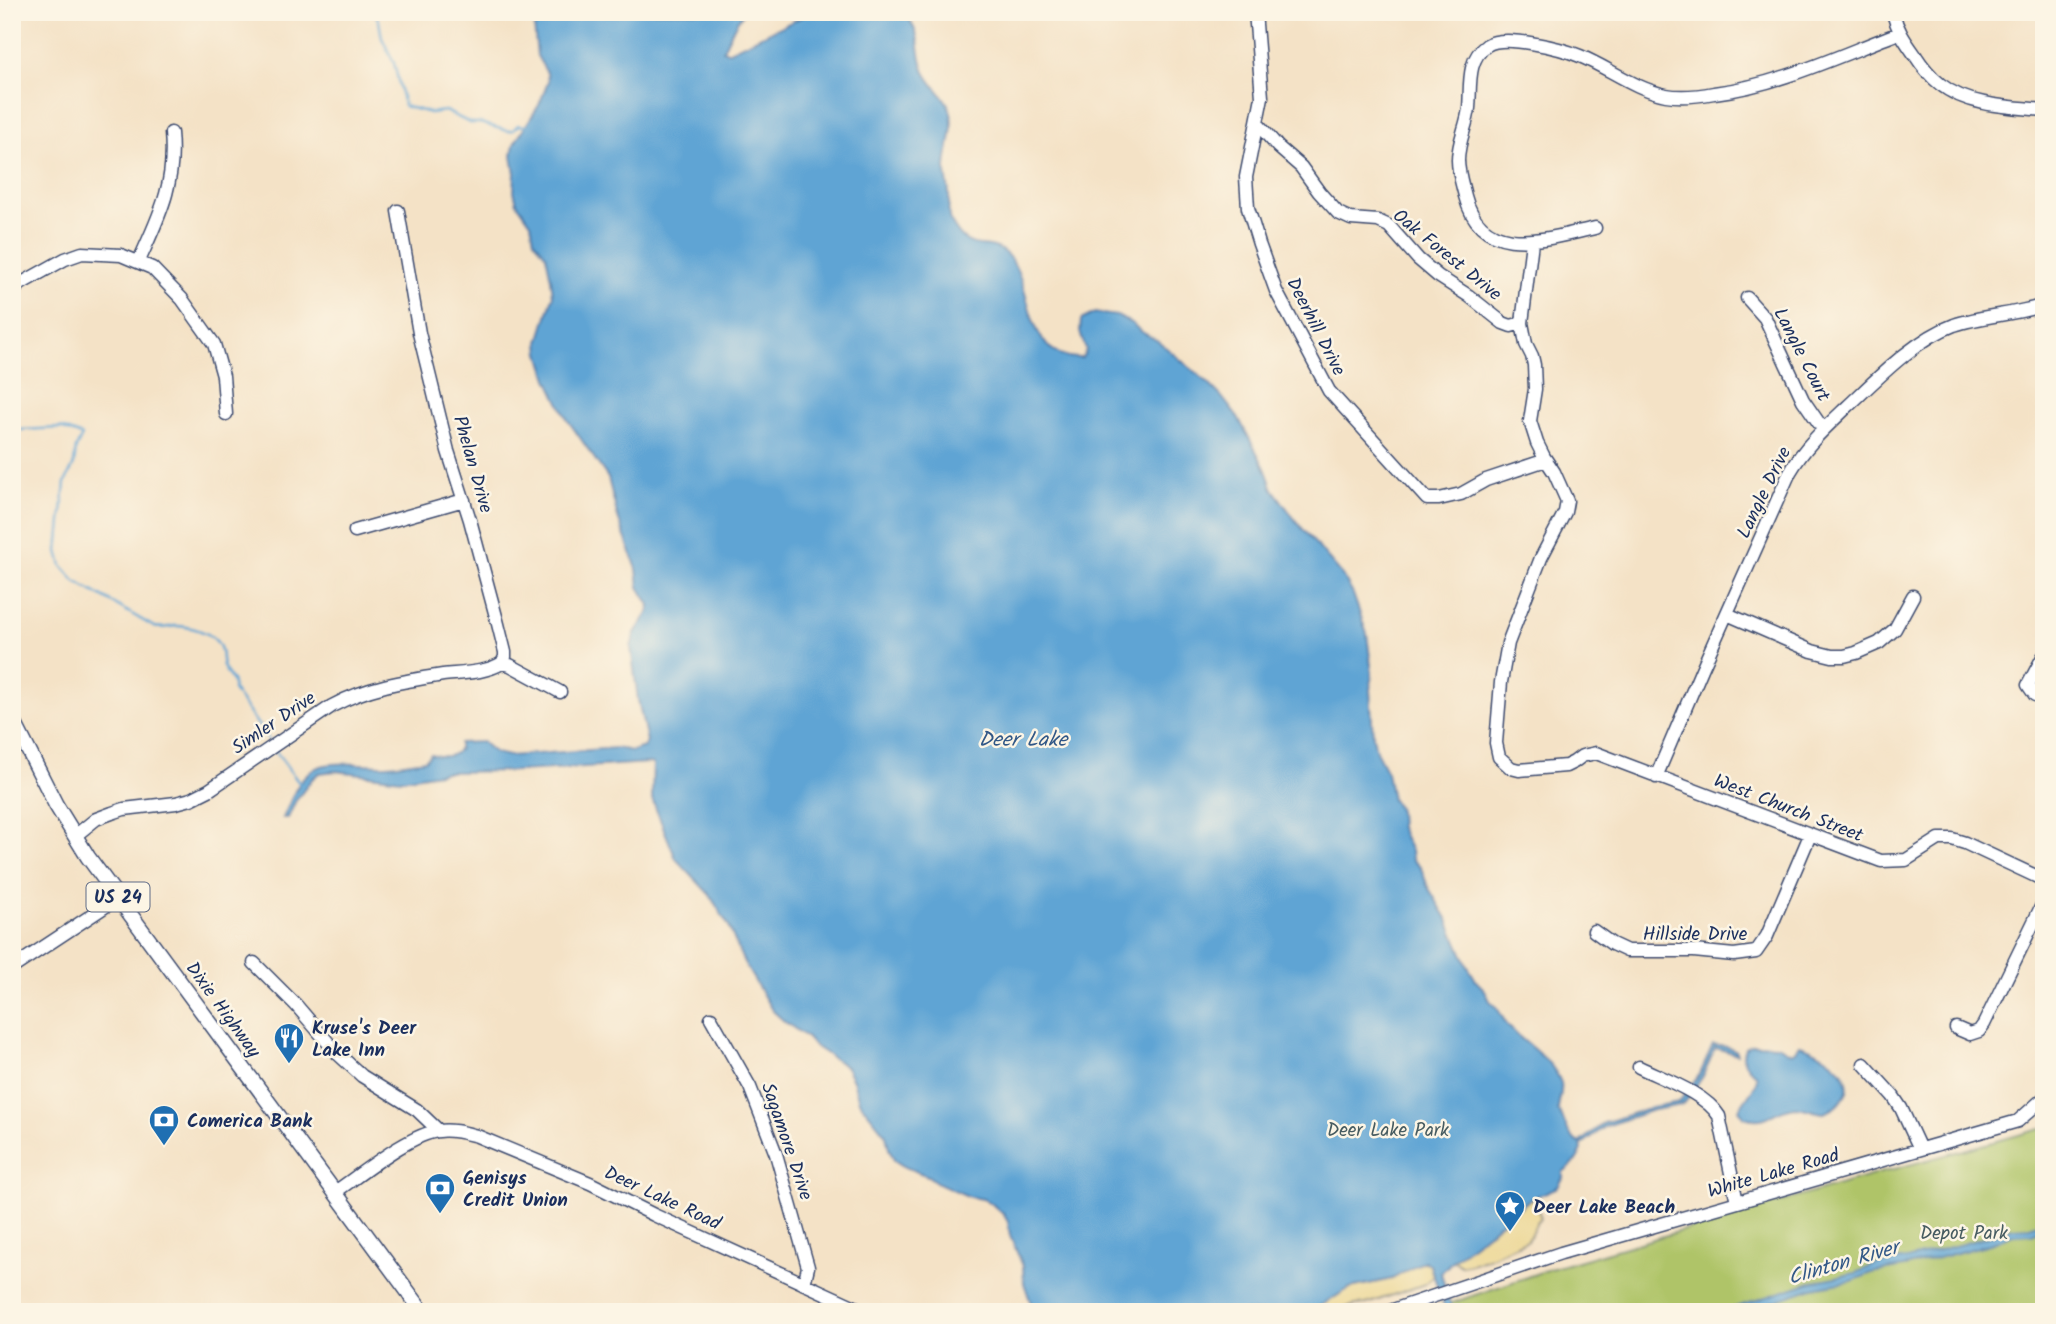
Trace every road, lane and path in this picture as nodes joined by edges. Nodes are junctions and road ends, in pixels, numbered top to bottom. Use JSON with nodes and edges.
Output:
{"nodes":[{"id":1,"x":1255,"y":12,"type":"edge"},
{"id":2,"x":1893,"y":12,"type":"edge"},
{"id":3,"x":1899,"y":33,"type":"junction"},
{"id":4,"x":2044,"y":110,"type":"edge"},
{"id":5,"x":1257,"y":123,"type":"junction"},
{"id":6,"x":171,"y":133,"type":"dead end"},
{"id":7,"x":398,"y":211,"type":"dead end"},
{"id":8,"x":1595,"y":228,"type":"dead end"},
{"id":9,"x":1532,"y":242,"type":"junction"},
{"id":10,"x":139,"y":261,"type":"junction"},
{"id":11,"x":12,"y":291,"type":"edge"},
{"id":12,"x":1747,"y":298,"type":"dead end"},
{"id":13,"x":2044,"y":305,"type":"edge"},
{"id":14,"x":1522,"y":323,"type":"junction"},
{"id":15,"x":226,"y":414,"type":"dead end"},
{"id":16,"x":1823,"y":429,"type":"junction"},
{"id":17,"x":1546,"y":460,"type":"junction"},
{"id":18,"x":464,"y":500,"type":"junction"},
{"id":19,"x":355,"y":531,"type":"dead end"},
{"id":20,"x":1913,"y":596,"type":"dead end"},
{"id":21,"x":1727,"y":614,"type":"junction"},
{"id":22,"x":2043,"y":657,"type":"edge"},
{"id":23,"x":502,"y":663,"type":"junction"},
{"id":24,"x":560,"y":692,"type":"dead end"},
{"id":25,"x":2044,"y":698,"type":"edge"},
{"id":26,"x":14,"y":727,"type":"edge"},
{"id":27,"x":1657,"y":777,"type":"junction"},
{"id":28,"x":75,"y":835,"type":"junction"},
{"id":29,"x":1810,"y":835,"type":"junction"},
{"id":30,"x":2044,"y":880,"type":"edge"},
{"id":31,"x":118,"y":898,"type":"junction"},
{"id":32,"x":2044,"y":901,"type":"edge"},
{"id":33,"x":1594,"y":932,"type":"dead end"},
{"id":34,"x":254,"y":963,"type":"dead end"},
{"id":35,"x":12,"y":968,"type":"edge"},
{"id":36,"x":711,"y":1018,"type":"dead end"},
{"id":37,"x":1956,"y":1028,"type":"dead end"},
{"id":38,"x":1864,"y":1064,"type":"dead end"},
{"id":39,"x":1639,"y":1067,"type":"dead end"},
{"id":40,"x":2044,"y":1098,"type":"edge"},
{"id":41,"x":439,"y":1130,"type":"junction"},
{"id":42,"x":1920,"y":1149,"type":"junction"},
{"id":43,"x":335,"y":1192,"type":"junction"},
{"id":44,"x":1737,"y":1202,"type":"junction"},
{"id":45,"x":804,"y":1284,"type":"junction"},
{"id":46,"x":423,"y":1312,"type":"edge"},
{"id":47,"x":866,"y":1312,"type":"edge"},
{"id":48,"x":1387,"y":1312,"type":"edge"}],
"edges":[{"from":1,"to":5,"type":"street","name":"Deerhill Drive"},
{"from":2,"to":3,"type":"street"},
{"from":3,"to":4,"type":"street"},
{"from":3,"to":9,"type":"street"},
{"from":5,"to":14,"type":"street","name":"Oak Forest Drive"},
{"from":5,"to":17,"type":"street","name":"Deerhill Drive"},
{"from":6,"to":10,"type":"street"},
{"from":7,"to":18,"type":"street","name":"Phelan Drive"},
{"from":8,"to":9,"type":"street"},
{"from":9,"to":14,"type":"street"},
{"from":10,"to":11,"type":"street"},
{"from":10,"to":15,"type":"street"},
{"from":12,"to":16,"type":"street","name":"Langle Court"},
{"from":13,"to":16,"type":"street","name":"Langle Drive"},
{"from":14,"to":17,"type":"street"},
{"from":16,"to":21,"type":"street","name":"Langle Drive"},
{"from":17,"to":27,"type":"street","name":"West Church Street"},
{"from":18,"to":19,"type":"street"},
{"from":18,"to":23,"type":"street","name":"Phelan Drive"},
{"from":20,"to":21,"type":"street"},
{"from":21,"to":27,"type":"street","name":"Langle Drive"},
{"from":22,"to":25,"type":"street"},
{"from":23,"to":24,"type":"street"},
{"from":23,"to":28,"type":"street","name":"Simler Drive"},
{"from":26,"to":28,"type":"main road","name":"Dixie Highway","number":"US 24"},
{"from":27,"to":29,"type":"street","name":"West Church Street"},
{"from":28,"to":31,"type":"main road","name":"Dixie Highway","number":"US 24"},
{"from":29,"to":30,"type":"street","name":"West Church Street"},
{"from":29,"to":33,"type":"street","name":"Hillside Drive"},
{"from":31,"to":35,"type":"street"},
{"from":31,"to":43,"type":"main road","name":"Dixie Highway","number":"US 24"},
{"from":32,"to":37,"type":"street"},
{"from":34,"to":41,"type":"street"},
{"from":36,"to":45,"type":"street","name":"Sagamore Drive"},
{"from":38,"to":42,"type":"street"},
{"from":39,"to":44,"type":"street"},
{"from":40,"to":42,"type":"street","name":"White Lake Road"},
{"from":41,"to":43,"type":"street"},
{"from":41,"to":45,"type":"street","name":"Deer Lake Road"},
{"from":42,"to":44,"type":"street","name":"White Lake Road"},
{"from":43,"to":46,"type":"main road","name":"Dixie Highway","number":"US 24"},
{"from":44,"to":48,"type":"street","name":"White Lake Road"},
{"from":45,"to":47,"type":"street","name":"Deer Lake Road"}]}
